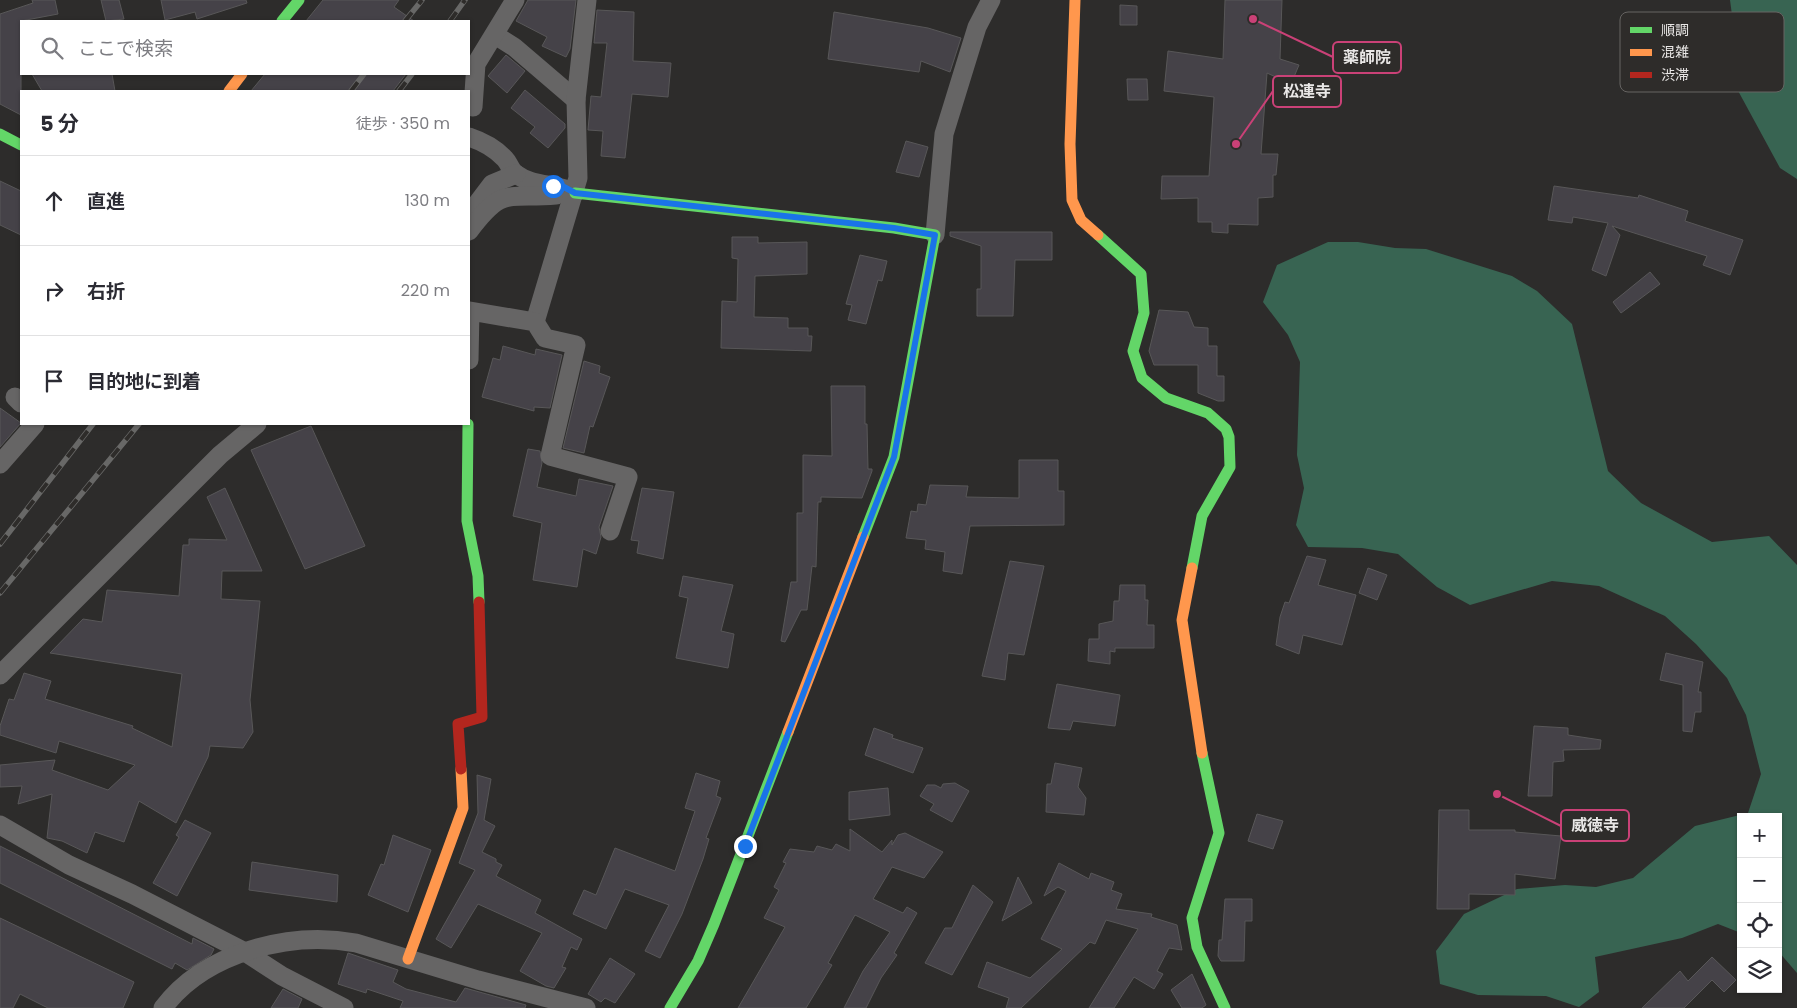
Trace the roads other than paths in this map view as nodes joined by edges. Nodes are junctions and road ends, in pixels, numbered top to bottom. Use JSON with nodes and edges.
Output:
{"nodes":[{"id":1,"x":298,"y":0,"type":"edge"},
{"id":2,"x":515,"y":0,"type":"edge"},
{"id":3,"x":587,"y":0,"type":"edge"},
{"id":4,"x":991,"y":0,"type":"edge"},
{"id":5,"x":1075,"y":0,"type":"edge"},
{"id":6,"x":283,"y":20,"type":"edge"},
{"id":7,"x":495,"y":35,"type":"junction"},
{"id":8,"x":241,"y":75,"type":"edge"},
{"id":9,"x":230,"y":90,"type":"edge"},
{"id":10,"x":576,"y":100,"type":"junction"},
{"id":11,"x":473,"y":107,"type":"dead end"},
{"id":12,"x":0,"y":134,"type":"edge"},
{"id":13,"x":470,"y":136,"type":"edge"},
{"id":14,"x":20,"y":144,"type":"edge"},
{"id":15,"x":516,"y":174,"type":"junction"},
{"id":16,"x":575,"y":193,"type":"junction"},
{"id":17,"x":470,"y":213,"type":"edge"},
{"id":18,"x":470,"y":230,"type":"edge"},
{"id":19,"x":935,"y":235,"type":"junction"},
{"id":20,"x":470,"y":311,"type":"edge"},
{"id":21,"x":535,"y":322,"type":"junction"},
{"id":22,"x":34,"y":425,"type":"edge"},
{"id":23,"x":256,"y":425,"type":"edge"},
{"id":24,"x":468,"y":425,"type":"edge"},
{"id":25,"x":0,"y":464,"type":"edge"},
{"id":26,"x":610,"y":530,"type":"dead end"},
{"id":27,"x":0,"y":675,"type":"edge"},
{"id":28,"x":0,"y":825,"type":"edge"},
{"id":29,"x":245,"y":952,"type":"junction"},
{"id":30,"x":408,"y":958,"type":"junction"},
{"id":31,"x":163,"y":1008,"type":"edge"},
{"id":32,"x":344,"y":1008,"type":"edge"},
{"id":33,"x":586,"y":1008,"type":"edge"},
{"id":34,"x":670,"y":1008,"type":"edge"},
{"id":35,"x":1225,"y":1008,"type":"edge"}],
"edges":[{"from":1,"to":6,"type":"street"},
{"from":2,"to":7,"type":"street"},
{"from":3,"to":10,"type":"street"},
{"from":4,"to":19,"type":"street"},
{"from":5,"to":35,"type":"street"},
{"from":7,"to":10,"type":"street"},
{"from":7,"to":11,"type":"street"},
{"from":8,"to":9,"type":"street"},
{"from":10,"to":16,"type":"street"},
{"from":12,"to":14,"type":"street"},
{"from":13,"to":15,"type":"street"},
{"from":15,"to":16,"type":"street"},
{"from":15,"to":17,"type":"street"},
{"from":16,"to":18,"type":"street"},
{"from":16,"to":19,"type":"street"},
{"from":16,"to":21,"type":"street"},
{"from":19,"to":34,"type":"street"},
{"from":20,"to":21,"type":"street"},
{"from":21,"to":26,"type":"street"},
{"from":22,"to":25,"type":"street"},
{"from":23,"to":27,"type":"street"},
{"from":24,"to":30,"type":"street"},
{"from":28,"to":29,"type":"street"},
{"from":29,"to":30,"type":"street"},
{"from":29,"to":31,"type":"street"},
{"from":29,"to":32,"type":"street"},
{"from":30,"to":33,"type":"street"}]}
